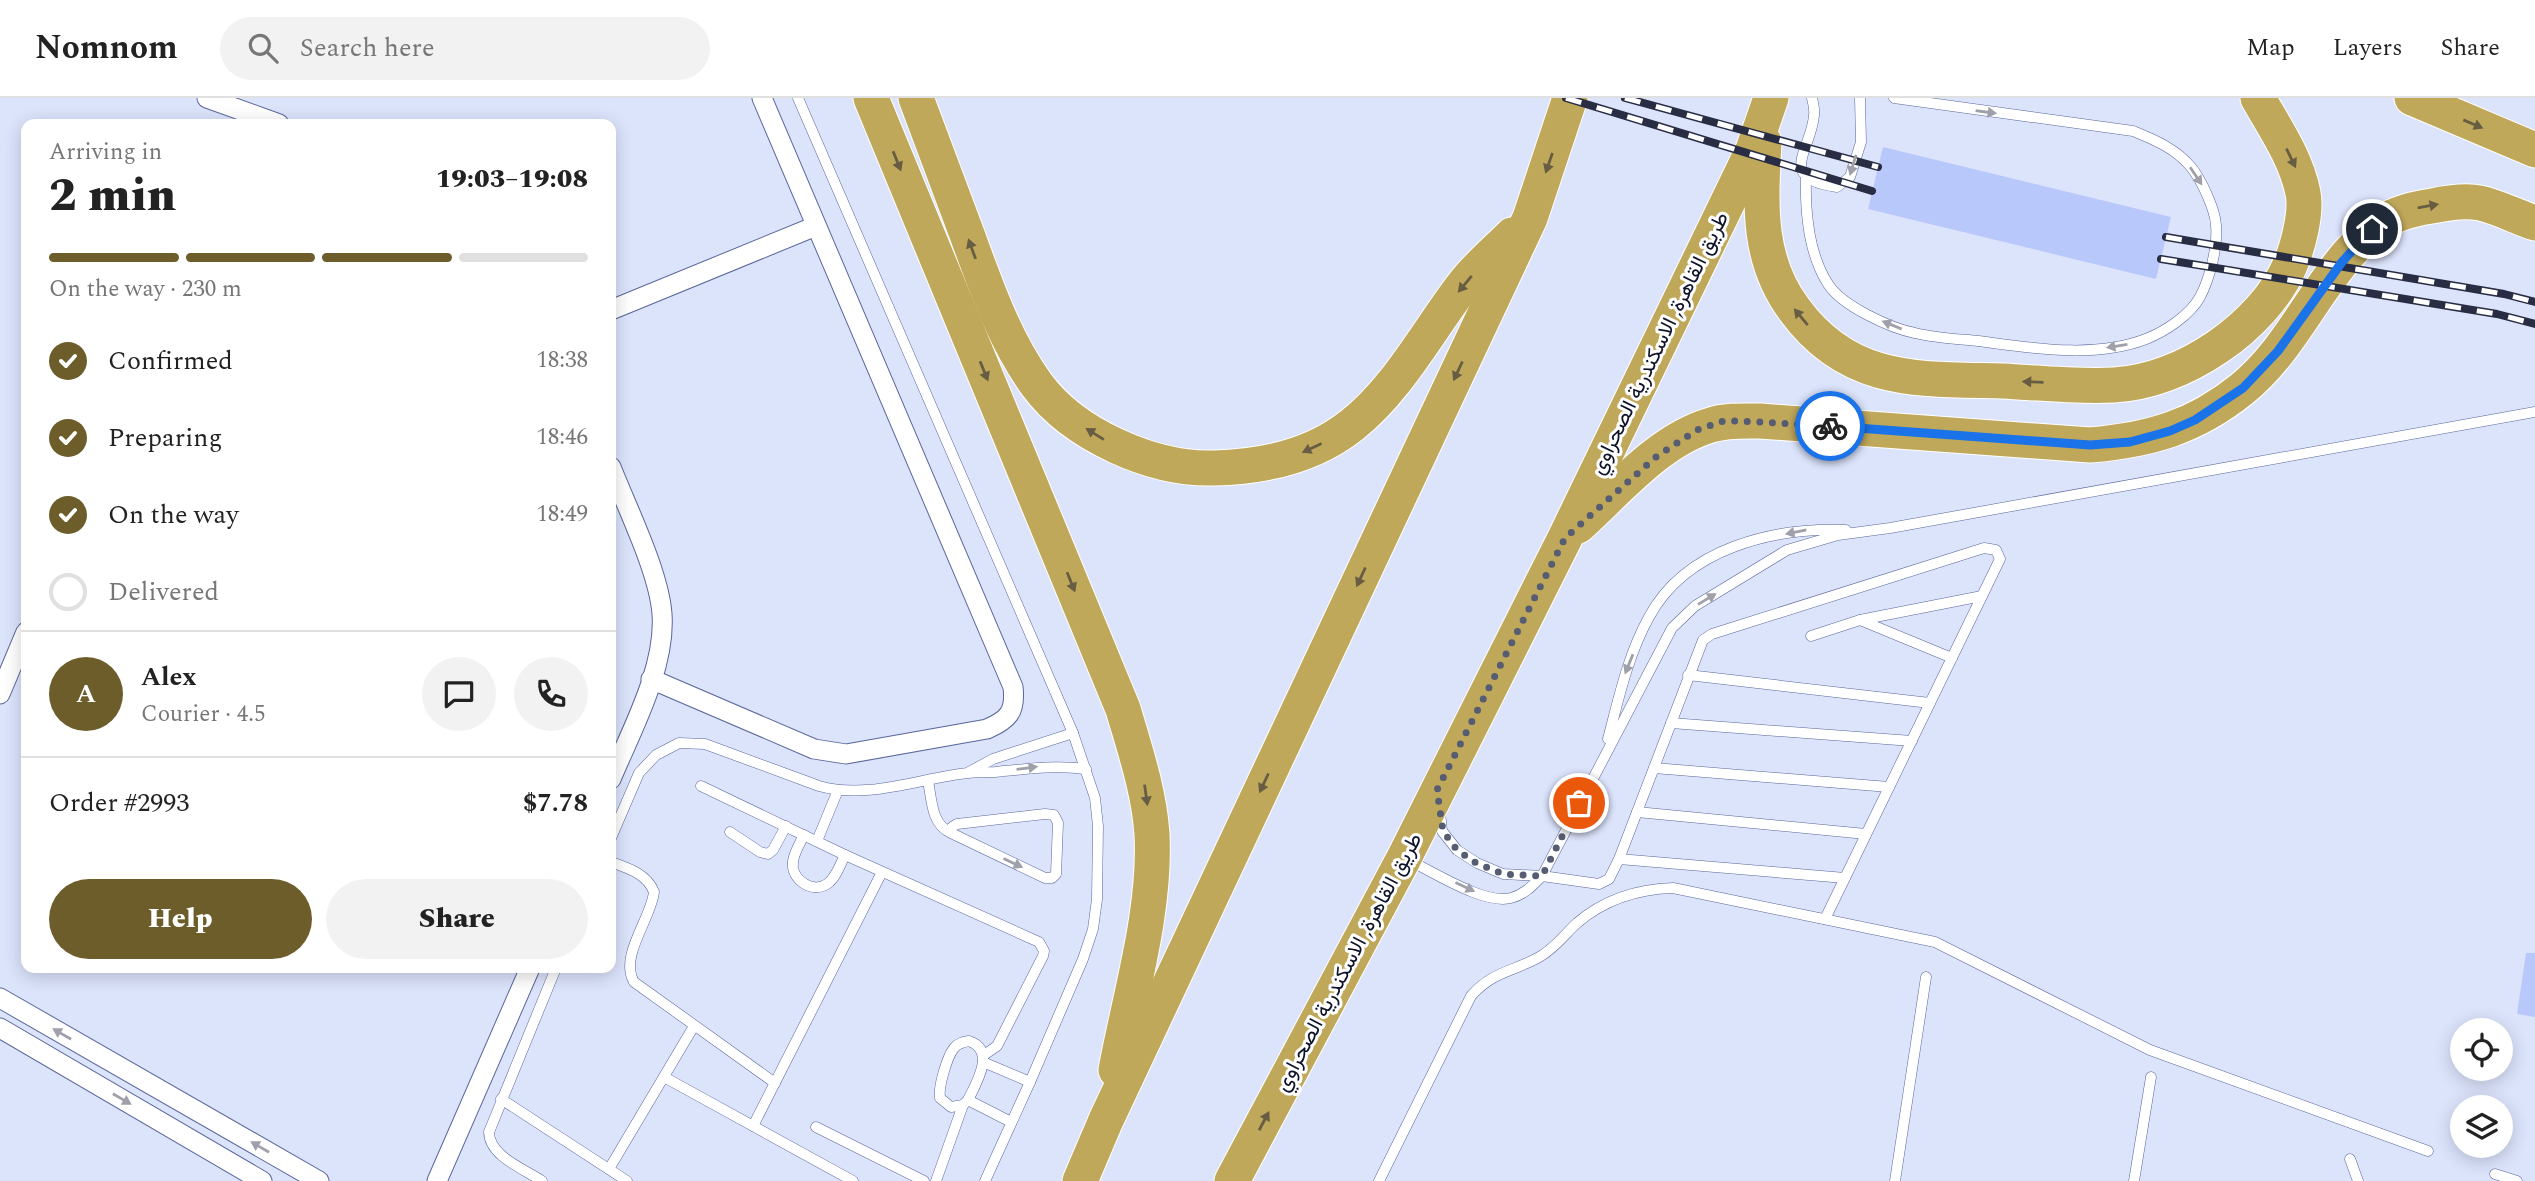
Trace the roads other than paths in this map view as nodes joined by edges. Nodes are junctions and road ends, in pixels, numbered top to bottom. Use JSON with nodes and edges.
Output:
{"nodes":[{"id":1,"x":207,"y":98,"type":"edge"},
{"id":2,"x":762,"y":98,"type":"edge"},
{"id":3,"x":798,"y":98,"type":"edge"},
{"id":4,"x":871,"y":98,"type":"edge"},
{"id":5,"x":916,"y":98,"type":"edge"},
{"id":6,"x":1570,"y":98,"type":"edge"},
{"id":7,"x":1812,"y":98,"type":"edge"},
{"id":8,"x":1860,"y":98,"type":"edge"},
{"id":9,"x":1894,"y":98,"type":"edge"},
{"id":10,"x":2258,"y":98,"type":"edge"},
{"id":11,"x":2412,"y":98,"type":"edge"},
{"id":12,"x":1768,"y":108,"type":"edge"},
{"id":13,"x":247,"y":112,"type":"edge"},
{"id":14,"x":266,"y":119,"type":"edge"},
{"id":15,"x":2535,"y":149,"type":"edge"},
{"id":16,"x":1806,"y":176,"type":"junction"},
{"id":17,"x":1530,"y":218,"type":"junction"},
{"id":18,"x":2535,"y":223,"type":"edge"},
{"id":19,"x":816,"y":226,"type":"junction"},
{"id":20,"x":616,"y":308,"type":"edge"},
{"id":21,"x":2535,"y":412,"type":"edge"},
{"id":22,"x":616,"y":480,"type":"edge"},
{"id":23,"x":1864,"y":531,"type":"junction"},
{"id":24,"x":1565,"y":538,"type":"junction"},
{"id":25,"x":1982,"y":596,"type":"junction"},
{"id":26,"x":1860,"y":620,"type":"junction"},
{"id":27,"x":1811,"y":636,"type":"dead end"},
{"id":28,"x":1952,"y":658,"type":"junction"},
{"id":29,"x":21,"y":661,"type":"edge"},
{"id":30,"x":1688,"y":675,"type":"junction"},
{"id":31,"x":651,"y":679,"type":"junction"},
{"id":32,"x":0,"y":694,"type":"edge"},
{"id":33,"x":1930,"y":703,"type":"junction"},
{"id":34,"x":1671,"y":723,"type":"junction"},
{"id":35,"x":1073,"y":733,"type":"junction"},
{"id":36,"x":1912,"y":741,"type":"junction"},
{"id":37,"x":1604,"y":755,"type":"junction"},
{"id":38,"x":616,"y":766,"type":"edge"},
{"id":39,"x":1654,"y":768,"type":"junction"},
{"id":40,"x":1086,"y":769,"type":"junction"},
{"id":41,"x":968,"y":772,"type":"junction"},
{"id":42,"x":928,"y":781,"type":"junction"},
{"id":43,"x":701,"y":786,"type":"dead end"},
{"id":44,"x":1889,"y":787,"type":"junction"},
{"id":45,"x":838,"y":790,"type":"junction"},
{"id":46,"x":1437,"y":790,"type":"junction"},
{"id":47,"x":1637,"y":813,"type":"junction"},
{"id":48,"x":616,"y":826,"type":"edge"},
{"id":49,"x":786,"y":826,"type":"junction"},
{"id":50,"x":730,"y":832,"type":"dead end"},
{"id":51,"x":951,"y":833,"type":"junction"},
{"id":52,"x":1866,"y":834,"type":"junction"},
{"id":53,"x":804,"y":835,"type":"junction"},
{"id":54,"x":817,"y":841,"type":"junction"},
{"id":55,"x":845,"y":855,"type":"junction"},
{"id":56,"x":1404,"y":858,"type":"junction"},
{"id":57,"x":1619,"y":859,"type":"junction"},
{"id":58,"x":616,"y":864,"type":"edge"},
{"id":59,"x":882,"y":872,"type":"junction"},
{"id":60,"x":1542,"y":876,"type":"junction"},
{"id":61,"x":1844,"y":878,"type":"junction"},
{"id":62,"x":1825,"y":919,"type":"junction"},
{"id":63,"x":528,"y":973,"type":"edge"},
{"id":64,"x":554,"y":973,"type":"edge"},
{"id":65,"x":1926,"y":976,"type":"dead end"},
{"id":66,"x":0,"y":998,"type":"edge"},
{"id":67,"x":694,"y":1027,"type":"junction"},
{"id":68,"x":0,"y":1028,"type":"edge"},
{"id":69,"x":984,"y":1058,"type":"junction"},
{"id":70,"x":664,"y":1077,"type":"junction"},
{"id":71,"x":2151,"y":1077,"type":"dead end"},
{"id":72,"x":1030,"y":1082,"type":"junction"},
{"id":73,"x":775,"y":1083,"type":"junction"},
{"id":74,"x":501,"y":1099,"type":"junction"},
{"id":75,"x":965,"y":1102,"type":"junction"},
{"id":76,"x":1106,"y":1120,"type":"junction"},
{"id":77,"x":1011,"y":1122,"type":"junction"},
{"id":78,"x":753,"y":1126,"type":"junction"},
{"id":79,"x":816,"y":1128,"type":"dead end"},
{"id":80,"x":2428,"y":1151,"type":"dead end"},
{"id":81,"x":2350,"y":1159,"type":"dead end"},
{"id":82,"x":609,"y":1169,"type":"junction"},
{"id":83,"x":2495,"y":1174,"type":"dead end"},
{"id":84,"x":262,"y":1181,"type":"edge"},
{"id":85,"x":319,"y":1181,"type":"edge"},
{"id":86,"x":437,"y":1181,"type":"edge"},
{"id":87,"x":542,"y":1181,"type":"edge"},
{"id":88,"x":627,"y":1181,"type":"edge"},
{"id":89,"x":853,"y":1181,"type":"edge"},
{"id":90,"x":925,"y":1181,"type":"edge"},
{"id":91,"x":936,"y":1181,"type":"edge"},
{"id":92,"x":985,"y":1181,"type":"edge"},
{"id":93,"x":1080,"y":1181,"type":"edge"},
{"id":94,"x":1232,"y":1181,"type":"edge"},
{"id":95,"x":1380,"y":1181,"type":"edge"},
{"id":96,"x":1895,"y":1181,"type":"edge"},
{"id":97,"x":2134,"y":1181,"type":"edge"},
{"id":98,"x":2358,"y":1181,"type":"edge"},
{"id":99,"x":2516,"y":1181,"type":"edge"}],
"edges":[{"from":1,"to":13,"type":"street"},
{"from":2,"to":19,"type":"street"},
{"from":3,"to":35,"type":"lane"},
{"from":4,"to":76,"type":"highway","one_way":true},
{"from":17,"to":5,"type":"highway","one_way":true},
{"from":6,"to":17,"type":"highway","one_way":true},
{"from":7,"to":16,"type":"lane"},
{"from":8,"to":16,"type":"lane","one_way":true},
{"from":9,"to":16,"type":"lane","one_way":true},
{"from":10,"to":12,"type":"highway","one_way":true},
{"from":11,"to":15,"type":"highway","one_way":true},
{"from":12,"to":24,"type":"highway","name":"طريق القاهرة, الاسكندرية الصحراوي"},
{"from":13,"to":14,"type":"street"},
{"from":17,"to":76,"type":"highway","one_way":true},
{"from":24,"to":18,"type":"highway","one_way":true},
{"from":19,"to":20,"type":"street"},
{"from":19,"to":31,"type":"street"},
{"from":21,"to":23,"type":"lane"},
{"from":22,"to":31,"type":"street"},
{"from":37,"to":23,"type":"lane","one_way":true},
{"from":23,"to":37,"type":"lane","one_way":true},
{"from":24,"to":46,"type":"highway","name":"طريق القاهرة, الاسكندرية الصحراوي"},
{"from":25,"to":26,"type":"lane"},
{"from":25,"to":28,"type":"lane"},
{"from":25,"to":30,"type":"lane"},
{"from":26,"to":27,"type":"lane"},
{"from":26,"to":28,"type":"lane"},
{"from":28,"to":33,"type":"lane"},
{"from":29,"to":32,"type":"street"},
{"from":30,"to":33,"type":"lane"},
{"from":30,"to":34,"type":"lane"},
{"from":31,"to":38,"type":"street"},
{"from":33,"to":36,"type":"lane"},
{"from":34,"to":36,"type":"lane"},
{"from":34,"to":39,"type":"lane"},
{"from":35,"to":40,"type":"lane"},
{"from":35,"to":41,"type":"lane"},
{"from":36,"to":44,"type":"lane"},
{"from":37,"to":60,"type":"lane"},
{"from":39,"to":44,"type":"lane"},
{"from":39,"to":47,"type":"lane"},
{"from":41,"to":40,"type":"lane","one_way":true},
{"from":40,"to":72,"type":"lane"},
{"from":41,"to":42,"type":"lane"},
{"from":42,"to":45,"type":"lane"},
{"from":42,"to":51,"type":"lane"},
{"from":43,"to":49,"type":"lane"},
{"from":44,"to":52,"type":"lane"},
{"from":45,"to":48,"type":"lane"},
{"from":45,"to":54,"type":"lane"},
{"from":46,"to":56,"type":"highway","name":"طريق القاهرة, الاسكندرية الصحراوي"},
{"from":46,"to":60,"type":"lane"},
{"from":47,"to":52,"type":"lane"},
{"from":47,"to":57,"type":"lane"},
{"from":49,"to":50,"type":"lane"},
{"from":49,"to":53,"type":"lane"},
{"from":51,"to":51,"type":"lane","one_way":true},
{"from":52,"to":61,"type":"lane"},
{"from":53,"to":54,"type":"lane"},
{"from":53,"to":55,"type":"lane"},
{"from":54,"to":55,"type":"lane"},
{"from":55,"to":59,"type":"lane"},
{"from":56,"to":60,"type":"lane","one_way":true},
{"from":94,"to":56,"type":"highway","name":"طريق القاهرة, الاسكندرية الصحراوي","one_way":true},
{"from":57,"to":60,"type":"lane"},
{"from":57,"to":61,"type":"lane"},
{"from":58,"to":67,"type":"lane"},
{"from":59,"to":69,"type":"lane"},
{"from":59,"to":73,"type":"lane"},
{"from":61,"to":62,"type":"lane"},
{"from":62,"to":80,"type":"lane"},
{"from":62,"to":95,"type":"lane"},
{"from":63,"to":86,"type":"street"},
{"from":64,"to":74,"type":"lane"},
{"from":65,"to":96,"type":"lane"},
{"from":85,"to":66,"type":"street","one_way":true},
{"from":67,"to":70,"type":"lane"},
{"from":67,"to":73,"type":"lane"},
{"from":68,"to":84,"type":"street","one_way":true},
{"from":69,"to":72,"type":"lane"},
{"from":69,"to":75,"type":"lane"},
{"from":69,"to":75,"type":"lane"},
{"from":70,"to":78,"type":"lane"},
{"from":70,"to":82,"type":"lane"},
{"from":71,"to":97,"type":"lane"},
{"from":72,"to":77,"type":"lane"},
{"from":73,"to":78,"type":"lane"},
{"from":74,"to":82,"type":"lane"},
{"from":74,"to":87,"type":"lane"},
{"from":75,"to":77,"type":"lane"},
{"from":75,"to":91,"type":"lane"},
{"from":76,"to":93,"type":"highway"},
{"from":77,"to":92,"type":"lane"},
{"from":78,"to":89,"type":"lane"},
{"from":79,"to":90,"type":"lane"},
{"from":81,"to":98,"type":"lane"},
{"from":82,"to":88,"type":"lane"},
{"from":83,"to":99,"type":"lane"}]}
